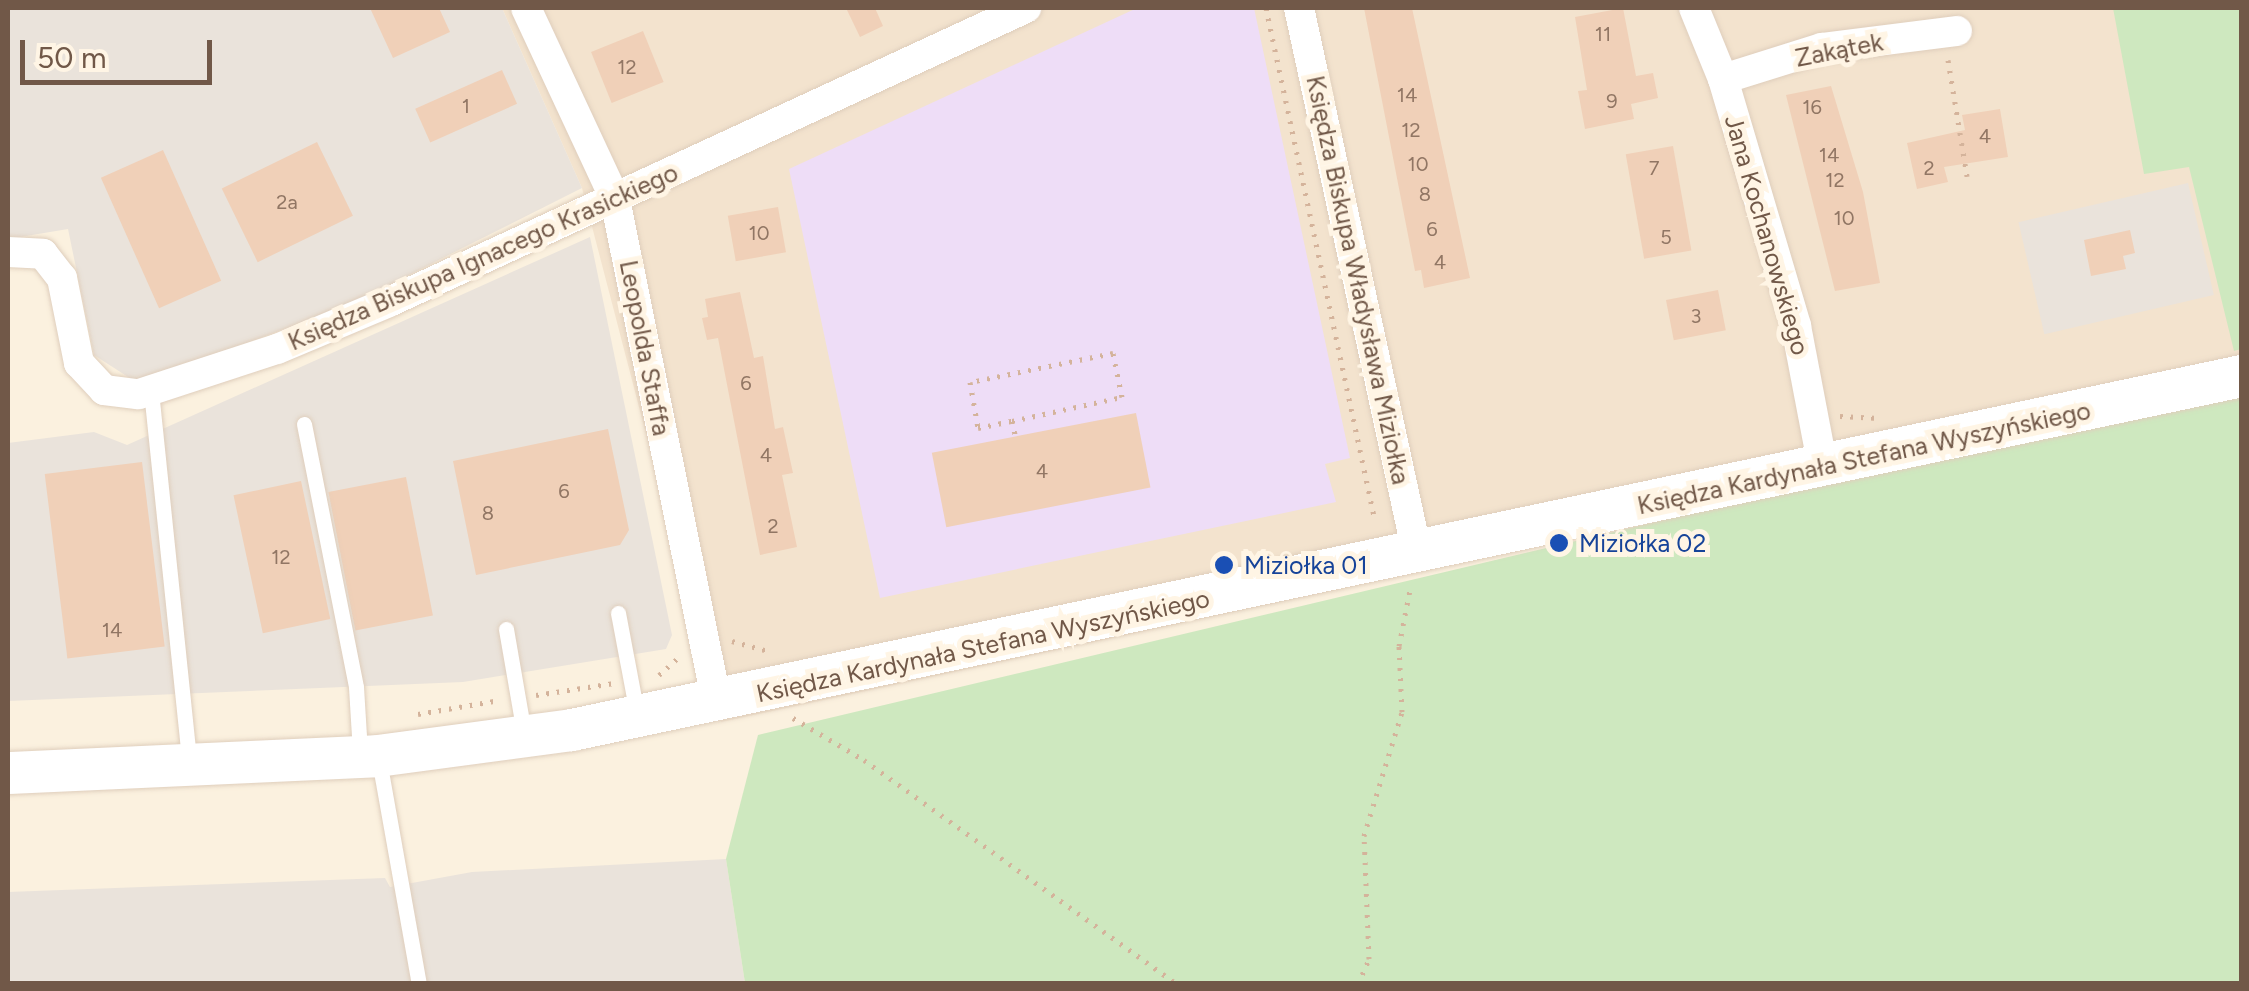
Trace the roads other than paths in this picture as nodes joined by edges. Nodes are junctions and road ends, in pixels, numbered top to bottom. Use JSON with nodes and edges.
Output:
{"nodes":[{"id":1,"x":526,"y":8,"type":"edge"},
{"id":2,"x":1026,"y":8,"type":"edge"},
{"id":3,"x":1299,"y":8,"type":"edge"},
{"id":4,"x":1694,"y":8,"type":"edge"},
{"id":5,"x":963,"y":21,"type":"edge"},
{"id":6,"x":1950,"y":32,"type":"road end"},
{"id":7,"x":1722,"y":78,"type":"junction"},
{"id":8,"x":615,"y":199,"type":"junction"},
{"id":9,"x":8,"y":252,"type":"edge"},
{"id":10,"x":2242,"y":376,"type":"edge"},
{"id":11,"x":151,"y":392,"type":"junction"},
{"id":12,"x":304,"y":424,"type":"dead end"},
{"id":13,"x":1823,"y":467,"type":"junction"},
{"id":14,"x":1417,"y":553,"type":"junction"},
{"id":15,"x":618,"y":612,"type":"dead end"},
{"id":16,"x":506,"y":629,"type":"dead end"},
{"id":17,"x":736,"y":700,"type":"junction"},
{"id":18,"x":638,"y":718,"type":"junction"},
{"id":19,"x":524,"y":737,"type":"junction"},
{"id":20,"x":369,"y":756,"type":"junction"},
{"id":21,"x":189,"y":764,"type":"junction"},
{"id":22,"x":8,"y":773,"type":"edge"},
{"id":23,"x":420,"y":984,"type":"edge"}],
"edges":[{"from":1,"to":8,"type":"street","name":"Leopolda Staffa"},
{"from":2,"to":5,"type":"street","name":"Księdza Biskupa Ignacego Krasickiego"},
{"from":3,"to":14,"type":"street","name":"Księdza Biskupa Władysława Miziołka"},
{"from":4,"to":7,"type":"street","name":"Jana Kochanowskiego"},
{"from":5,"to":8,"type":"street","name":"Księdza Biskupa Ignacego Krasickiego"},
{"from":6,"to":7,"type":"street","name":"Zakątek"},
{"from":7,"to":13,"type":"street","name":"Jana Kochanowskiego"},
{"from":8,"to":11,"type":"street","name":"Księdza Biskupa Ignacego Krasickiego"},
{"from":8,"to":17,"type":"street","name":"Leopolda Staffa"},
{"from":9,"to":11,"type":"street","name":"Księdza Biskupa Ignacego Krasickiego"},
{"from":10,"to":13,"type":"street","name":"Księdza Kardynała Stefana Wyszyńskiego"},
{"from":11,"to":21,"type":"lane"},
{"from":12,"to":20,"type":"lane"},
{"from":13,"to":14,"type":"street","name":"Księdza Kardynała Stefana Wyszyńskiego"},
{"from":14,"to":17,"type":"street","name":"Księdza Kardynała Stefana Wyszyńskiego"},
{"from":15,"to":18,"type":"lane"},
{"from":16,"to":19,"type":"lane"},
{"from":17,"to":18,"type":"street","name":"Księdza Kardynała Stefana Wyszyńskiego"},
{"from":18,"to":19,"type":"street","name":"Księdza Kardynała Stefana Wyszyńskiego"},
{"from":19,"to":20,"type":"street","name":"Księdza Kardynała Stefana Wyszyńskiego"},
{"from":20,"to":21,"type":"street","name":"Księdza Kardynała Stefana Wyszyńskiego"},
{"from":20,"to":23,"type":"lane"},
{"from":21,"to":22,"type":"street","name":"Księdza Kardynała Stefana Wyszyńskiego"}]}
